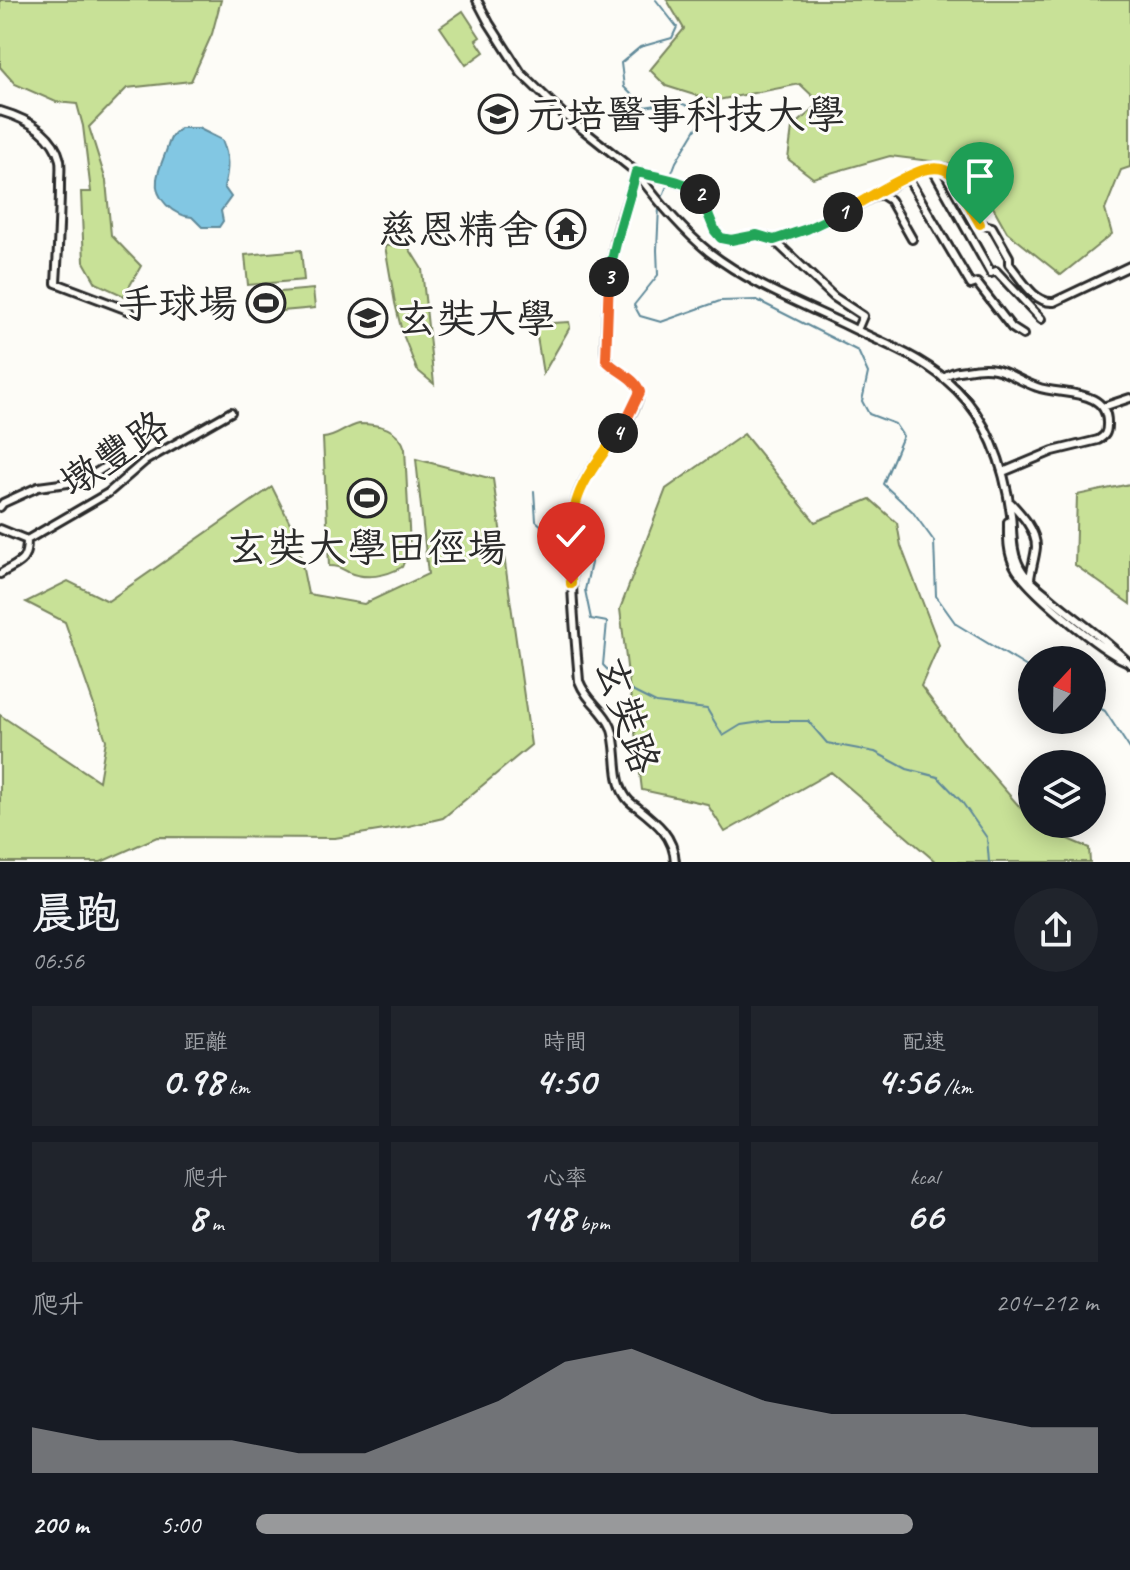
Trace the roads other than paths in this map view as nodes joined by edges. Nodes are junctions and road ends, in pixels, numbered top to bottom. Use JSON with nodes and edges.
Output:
{"nodes":[{"id":1,"x":477,"y":0,"type":"edge"},
{"id":2,"x":0,"y":111,"type":"edge"},
{"id":3,"x":932,"y":168,"type":"junction"},
{"id":4,"x":636,"y":172,"type":"junction"},
{"id":5,"x":908,"y":178,"type":"junction"},
{"id":6,"x":879,"y":193,"type":"junction"},
{"id":7,"x":912,"y":239,"type":"dead end"},
{"id":8,"x":774,"y":240,"type":"junction"},
{"id":9,"x":1009,"y":264,"type":"junction"},
{"id":10,"x":1130,"y":266,"type":"edge"},
{"id":11,"x":994,"y":272,"type":"junction"},
{"id":12,"x":977,"y":283,"type":"junction"},
{"id":13,"x":130,"y":311,"type":"dead end"},
{"id":14,"x":1041,"y":319,"type":"dead end"},
{"id":15,"x":857,"y":330,"type":"junction"},
{"id":16,"x":1023,"y":335,"type":"dead end"},
{"id":17,"x":943,"y":378,"type":"junction"},
{"id":18,"x":1129,"y":400,"type":"edge"},
{"id":19,"x":1103,"y":407,"type":"junction"},
{"id":20,"x":231,"y":412,"type":"dead end"},
{"id":21,"x":119,"y":458,"type":"dead end"},
{"id":22,"x":1003,"y":472,"type":"junction"},
{"id":23,"x":1009,"y":500,"type":"junction"},
{"id":24,"x":0,"y":507,"type":"edge"},
{"id":25,"x":0,"y":529,"type":"edge"},
{"id":26,"x":27,"y":540,"type":"junction"},
{"id":27,"x":0,"y":574,"type":"edge"},
{"id":28,"x":1030,"y":579,"type":"junction"},
{"id":29,"x":1130,"y":663,"type":"edge"},
{"id":30,"x":675,"y":862,"type":"edge"}],
"edges":[{"from":1,"to":4,"type":"street"},
{"from":2,"to":13,"type":"street"},
{"from":3,"to":5,"type":"street"},
{"from":3,"to":9,"type":"street"},
{"from":3,"to":11,"type":"street"},
{"from":4,"to":8,"type":"street"},
{"from":4,"to":15,"type":"street"},
{"from":4,"to":30,"type":"street","name":"玄奘路"},
{"from":5,"to":6,"type":"street"},
{"from":5,"to":12,"type":"street"},
{"from":6,"to":7,"type":"street"},
{"from":6,"to":8,"type":"street"},
{"from":8,"to":15,"type":"street"},
{"from":9,"to":10,"type":"street"},
{"from":9,"to":11,"type":"street"},
{"from":11,"to":12,"type":"street"},
{"from":11,"to":14,"type":"street"},
{"from":12,"to":16,"type":"street"},
{"from":15,"to":17,"type":"street"},
{"from":17,"to":19,"type":"street"},
{"from":17,"to":22,"type":"street"},
{"from":18,"to":19,"type":"street"},
{"from":19,"to":22,"type":"street"},
{"from":20,"to":26,"type":"street","name":"墩豐路"},
{"from":21,"to":24,"type":"street","name":"墩豐路"},
{"from":22,"to":23,"type":"street"},
{"from":23,"to":28,"type":"street"},
{"from":23,"to":28,"type":"street"},
{"from":23,"to":29,"type":"street"},
{"from":25,"to":26,"type":"street"},
{"from":26,"to":27,"type":"street","name":"墩豐路"},
{"from":28,"to":29,"type":"street"}]}
